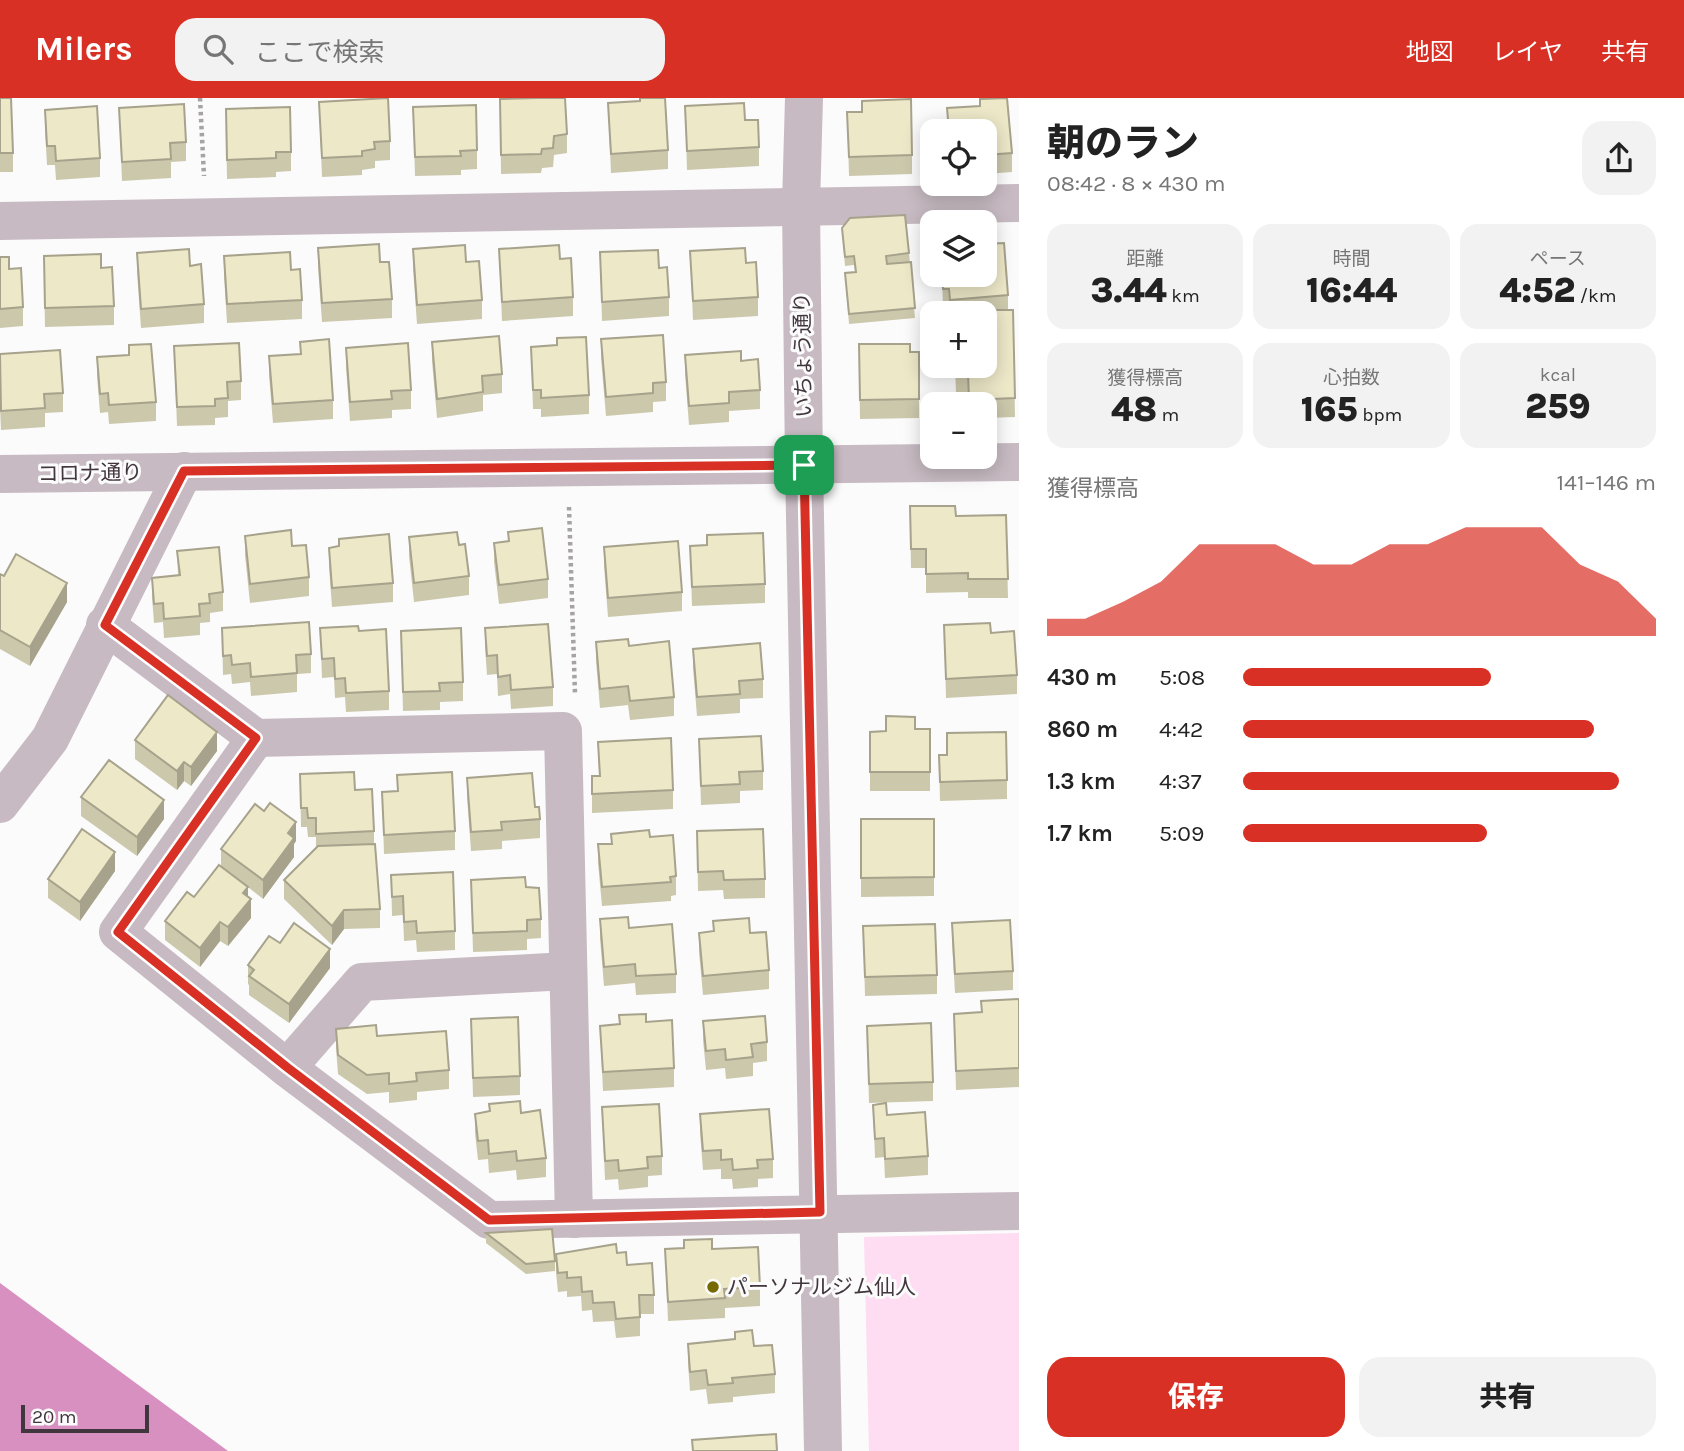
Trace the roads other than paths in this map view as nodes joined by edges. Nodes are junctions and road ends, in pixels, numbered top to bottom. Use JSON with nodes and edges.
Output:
{"nodes":[{"id":1,"x":804,"y":98,"type":"edge"},
{"id":2,"x":1019,"y":203,"type":"edge"},
{"id":3,"x":801,"y":205,"type":"junction"},
{"id":4,"x":0,"y":221,"type":"edge"},
{"id":5,"x":1019,"y":462,"type":"edge"},
{"id":6,"x":804,"y":465,"type":"junction"},
{"id":7,"x":184,"y":471,"type":"junction"},
{"id":8,"x":0,"y":474,"type":"edge"},
{"id":9,"x":105,"y":625,"type":"junction"},
{"id":10,"x":256,"y":738,"type":"junction"},
{"id":11,"x":0,"y":804,"type":"edge"},
{"id":12,"x":567,"y":971,"type":"junction"},
{"id":13,"x":288,"y":1068,"type":"junction"},
{"id":14,"x":1019,"y":1211,"type":"edge"},
{"id":15,"x":820,"y":1212,"type":"junction"},
{"id":16,"x":574,"y":1219,"type":"junction"},
{"id":17,"x":823,"y":1451,"type":"edge"}],
"edges":[{"from":1,"to":3,"type":"street","name":"いちょう通り"},
{"from":2,"to":3,"type":"street"},
{"from":3,"to":4,"type":"street"},
{"from":3,"to":6,"type":"street","name":"いちょう通り"},
{"from":5,"to":6,"type":"street","name":"コロナ通り"},
{"from":6,"to":7,"type":"street","name":"コロナ通り"},
{"from":6,"to":15,"type":"street","name":"いちょう通り"},
{"from":7,"to":8,"type":"street","name":"コロナ通り"},
{"from":7,"to":9,"type":"street"},
{"from":9,"to":10,"type":"street"},
{"from":9,"to":11,"type":"street"},
{"from":10,"to":12,"type":"street"},
{"from":10,"to":13,"type":"street"},
{"from":12,"to":13,"type":"street"},
{"from":12,"to":16,"type":"street"},
{"from":13,"to":16,"type":"street"},
{"from":14,"to":15,"type":"street"},
{"from":15,"to":16,"type":"street"},
{"from":15,"to":17,"type":"street","name":"いちょう通り"}]}
